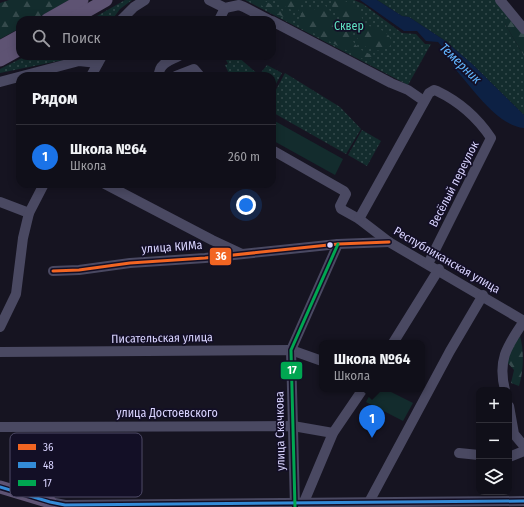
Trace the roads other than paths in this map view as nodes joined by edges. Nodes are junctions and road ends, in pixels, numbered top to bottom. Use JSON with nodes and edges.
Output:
{"nodes":[{"id":1,"x":82,"y":0,"type":"edge"},
{"id":2,"x":106,"y":0,"type":"edge"},
{"id":3,"x":145,"y":0,"type":"edge"},
{"id":4,"x":209,"y":0,"type":"edge"},
{"id":5,"x":500,"y":0,"type":"edge"},
{"id":6,"x":225,"y":8,"type":"junction"},
{"id":7,"x":54,"y":16,"type":"edge"},
{"id":8,"x":78,"y":16,"type":"edge"},
{"id":9,"x":125,"y":16,"type":"edge"},
{"id":10,"x":221,"y":16,"type":"edge"},
{"id":11,"x":261,"y":16,"type":"edge"},
{"id":12,"x":276,"y":24,"type":"edge"},
{"id":13,"x":524,"y":29,"type":"edge"},
{"id":14,"x":16,"y":38,"type":"edge"},
{"id":15,"x":0,"y":47,"type":"edge"},
{"id":16,"x":16,"y":51,"type":"edge"},
{"id":17,"x":0,"y":60,"type":"edge"},
{"id":18,"x":100,"y":60,"type":"edge"},
{"id":19,"x":171,"y":60,"type":"edge"},
{"id":20,"x":38,"y":72,"type":"edge"},
{"id":21,"x":93,"y":72,"type":"edge"},
{"id":22,"x":159,"y":72,"type":"edge"},
{"id":23,"x":186,"y":72,"type":"edge"},
{"id":24,"x":197,"y":72,"type":"edge"},
{"id":25,"x":16,"y":78,"type":"edge"},
{"id":26,"x":0,"y":82,"type":"edge"},
{"id":27,"x":424,"y":101,"type":"junction"},
{"id":28,"x":276,"y":152,"type":"edge"},
{"id":29,"x":42,"y":188,"type":"edge"},
{"id":30,"x":113,"y":188,"type":"edge"},
{"id":31,"x":0,"y":202,"type":"edge"},
{"id":32,"x":29,"y":213,"type":"junction"},
{"id":33,"x":359,"y":220,"type":"junction"},
{"id":34,"x":389,"y":242,"type":"junction"},
{"id":35,"x":338,"y":244,"type":"junction"},
{"id":36,"x":242,"y":254,"type":"junction"},
{"id":37,"x":428,"y":264,"type":"junction"},
{"id":38,"x":439,"y":270,"type":"junction"},
{"id":39,"x":53,"y":271,"type":"dead end"},
{"id":40,"x":483,"y":295,"type":"junction"},
{"id":41,"x":524,"y":321,"type":"edge"},
{"id":42,"x":0,"y":327,"type":"edge"},
{"id":43,"x":395,"y":340,"type":"edge"},
{"id":44,"x":291,"y":350,"type":"junction"},
{"id":45,"x":0,"y":352,"type":"edge"},
{"id":46,"x":319,"y":360,"type":"edge"},
{"id":47,"x":505,"y":387,"type":"edge"},
{"id":48,"x":362,"y":392,"type":"edge"},
{"id":49,"x":512,"y":423,"type":"edge"},
{"id":50,"x":293,"y":426,"type":"junction"},
{"id":51,"x":0,"y":427,"type":"edge"},
{"id":52,"x":333,"y":434,"type":"junction"},
{"id":53,"x":524,"y":446,"type":"edge"},
{"id":54,"x":524,"y":451,"type":"edge"},
{"id":55,"x":459,"y":453,"type":"dead end"},
{"id":56,"x":476,"y":455,"type":"edge"},
{"id":57,"x":512,"y":456,"type":"edge"},
{"id":58,"x":0,"y":487,"type":"edge"},
{"id":59,"x":10,"y":491,"type":"edge"},
{"id":60,"x":28,"y":497,"type":"edge"},
{"id":61,"x":524,"y":501,"type":"edge"},
{"id":62,"x":369,"y":502,"type":"junction"},
{"id":63,"x":298,"y":503,"type":"edge"},
{"id":64,"x":51,"y":505,"type":"edge"}],
"edges":[{"from":1,"to":7,"type":"main road"},
{"from":2,"to":8,"type":"main road"},
{"from":3,"to":9,"type":"street"},
{"from":4,"to":6,"type":"street"},
{"from":5,"to":13,"type":"street"},
{"from":6,"to":10,"type":"street"},
{"from":6,"to":11,"type":"street"},
{"from":12,"to":27,"type":"street"},
{"from":14,"to":15,"type":"main road"},
{"from":16,"to":17,"type":"main road"},
{"from":18,"to":20,"type":"street"},
{"from":18,"to":21,"type":"street"},
{"from":19,"to":22,"type":"street"},
{"from":23,"to":24,"type":"street"},
{"from":25,"to":26,"type":"street"},
{"from":27,"to":33,"type":"street"},
{"from":27,"to":37,"type":"street","name":"Весёлый переулок"},
{"from":28,"to":33,"type":"street","name":"Республиканская улица"},
{"from":29,"to":32,"type":"street"},
{"from":30,"to":36,"type":"street"},
{"from":31,"to":32,"type":"street"},
{"from":32,"to":42,"type":"street"},
{"from":33,"to":34,"type":"street","name":"Республиканская улица"},
{"from":34,"to":35,"type":"street","name":"улица КИМа"},
{"from":34,"to":37,"type":"street","name":"Республиканская улица"},
{"from":35,"to":36,"type":"street","name":"улица КИМа"},
{"from":35,"to":44,"type":"street","name":"улица Скачкова"},
{"from":36,"to":39,"type":"street","name":"улица КИМа"},
{"from":37,"to":38,"type":"street","name":"Республиканская улица"},
{"from":38,"to":40,"type":"street","name":"Республиканская улица"},
{"from":38,"to":43,"type":"street"},
{"from":40,"to":41,"type":"street","name":"Республиканская улица"},
{"from":40,"to":62,"type":"street"},
{"from":41,"to":47,"type":"street"},
{"from":44,"to":45,"type":"street","name":"Писательская улица"},
{"from":44,"to":46,"type":"street","name":"Писательская улица"},
{"from":44,"to":50,"type":"street","name":"улица Скачкова"},
{"from":48,"to":52,"type":"street"},
{"from":49,"to":53,"type":"street"},
{"from":50,"to":51,"type":"street","name":"улица Достоевского"},
{"from":50,"to":52,"type":"street","name":"улица Достоевского"},
{"from":50,"to":63,"type":"street","name":"улица Скачкова"},
{"from":52,"to":63,"type":"street"},
{"from":54,"to":57,"type":"street"},
{"from":55,"to":56,"type":"street"},
{"from":58,"to":59,"type":"main road"},
{"from":60,"to":64,"type":"main road"},
{"from":61,"to":62,"type":"street"},
{"from":62,"to":63,"type":"street"},
{"from":63,"to":64,"type":"street"}]}
